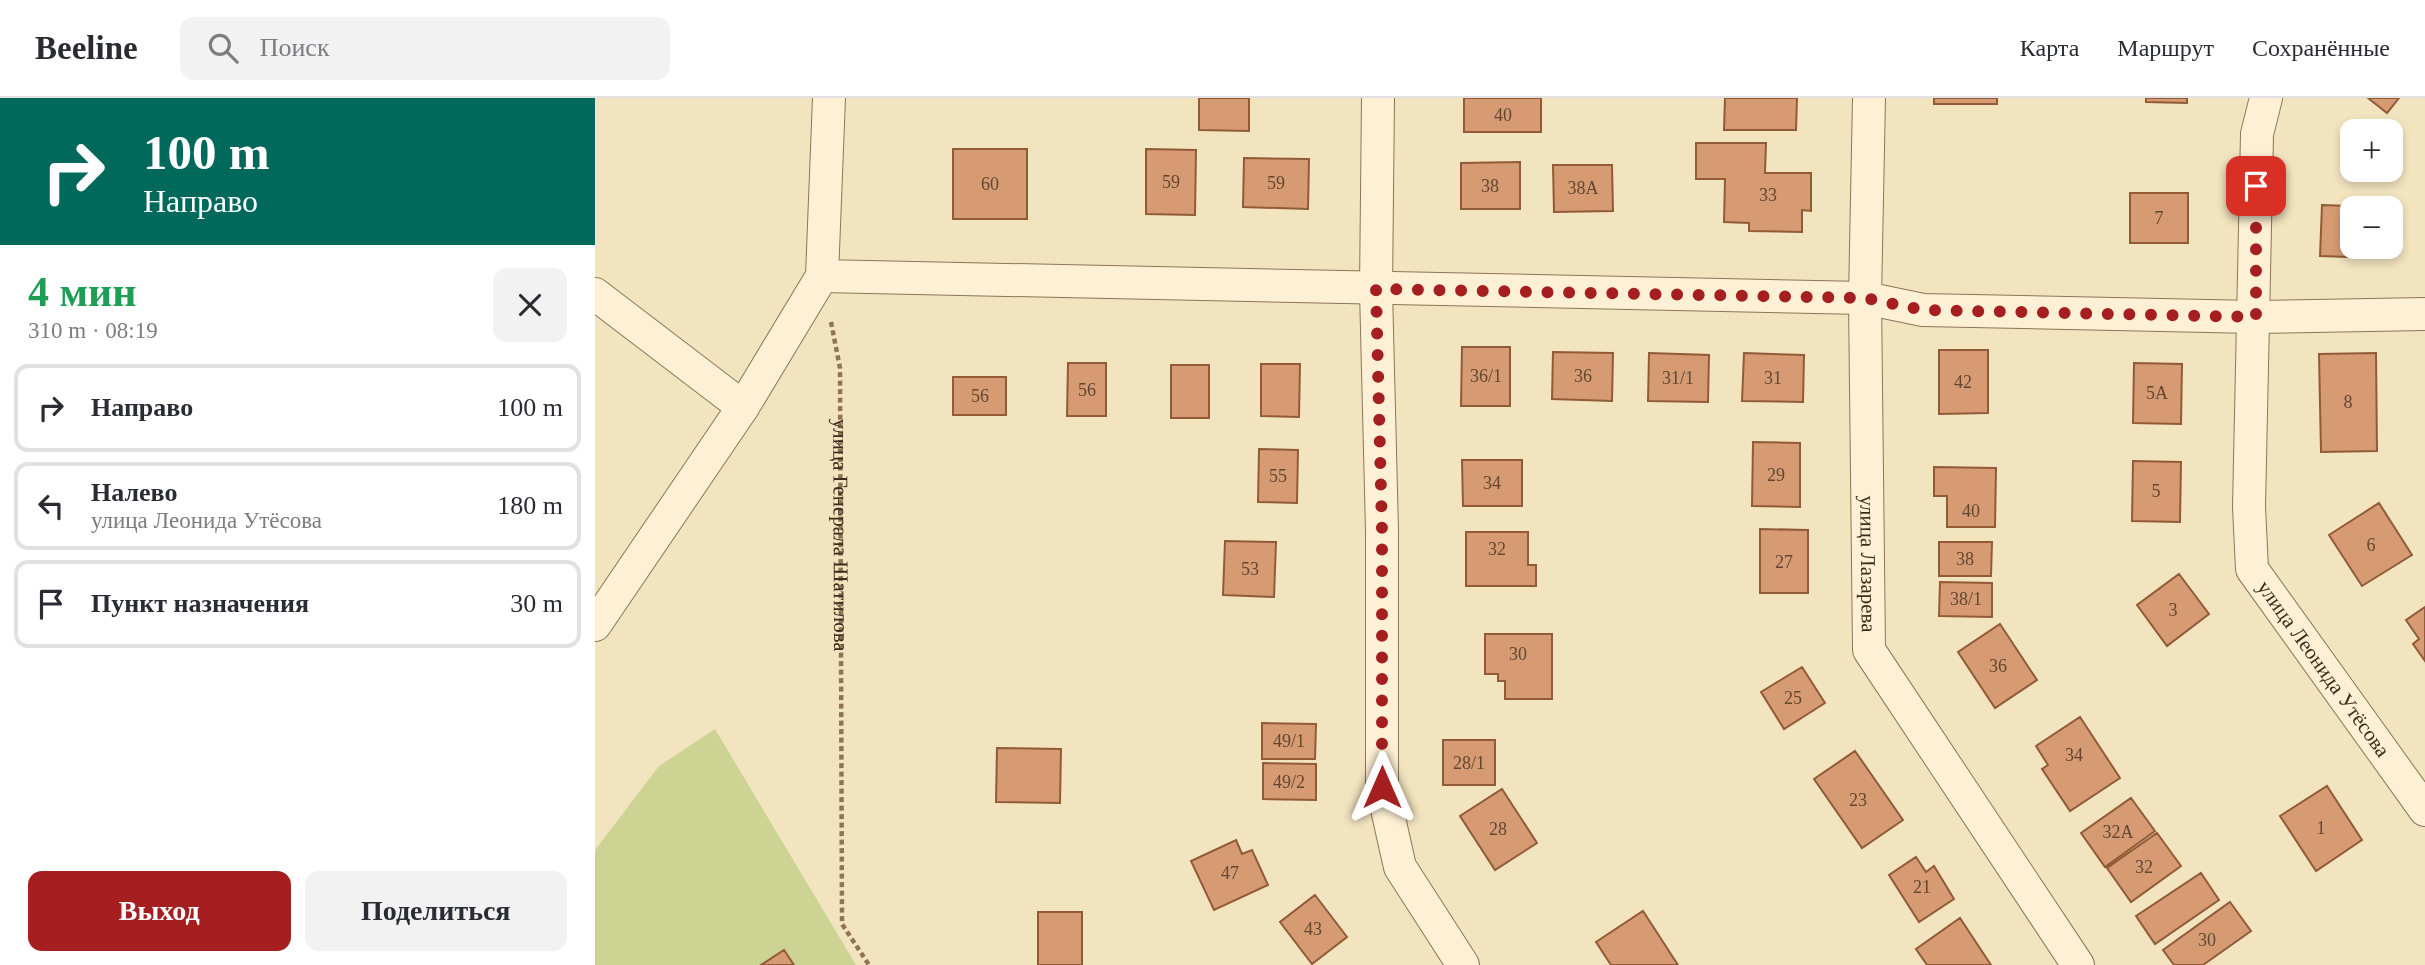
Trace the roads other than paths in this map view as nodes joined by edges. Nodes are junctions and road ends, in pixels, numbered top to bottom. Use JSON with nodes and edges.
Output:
{"nodes":[{"id":1,"x":829,"y":98,"type":"edge"},
{"id":2,"x":1378,"y":98,"type":"edge"},
{"id":3,"x":1868,"y":98,"type":"edge"},
{"id":4,"x":2266,"y":98,"type":"edge"},
{"id":5,"x":822,"y":276,"type":"junction"},
{"id":6,"x":1376,"y":289,"type":"junction"},
{"id":7,"x":595,"y":294,"type":"edge"},
{"id":8,"x":1865,"y":298,"type":"junction"},
{"id":9,"x":2425,"y":314,"type":"edge"},
{"id":10,"x":2256,"y":317,"type":"junction"},
{"id":11,"x":743,"y":407,"type":"junction"},
{"id":12,"x":595,"y":625,"type":"edge"},
{"id":13,"x":2425,"y":810,"type":"edge"},
{"id":14,"x":1463,"y":965,"type":"edge"},
{"id":15,"x":2078,"y":965,"type":"edge"}],
"edges":[{"from":1,"to":5,"type":"street"},
{"from":2,"to":6,"type":"street"},
{"from":3,"to":8,"type":"street","name":"улица Лазарева"},
{"from":4,"to":10,"type":"street","name":"улица Леонида Утёсова"},
{"from":5,"to":6,"type":"street"},
{"from":5,"to":11,"type":"street"},
{"from":6,"to":8,"type":"street"},
{"from":6,"to":14,"type":"street"},
{"from":7,"to":11,"type":"street"},
{"from":8,"to":10,"type":"street"},
{"from":8,"to":15,"type":"street","name":"улица Лазарева"},
{"from":9,"to":10,"type":"street"},
{"from":10,"to":13,"type":"street","name":"улица Леонида Утёсова"},
{"from":11,"to":12,"type":"street"}]}
